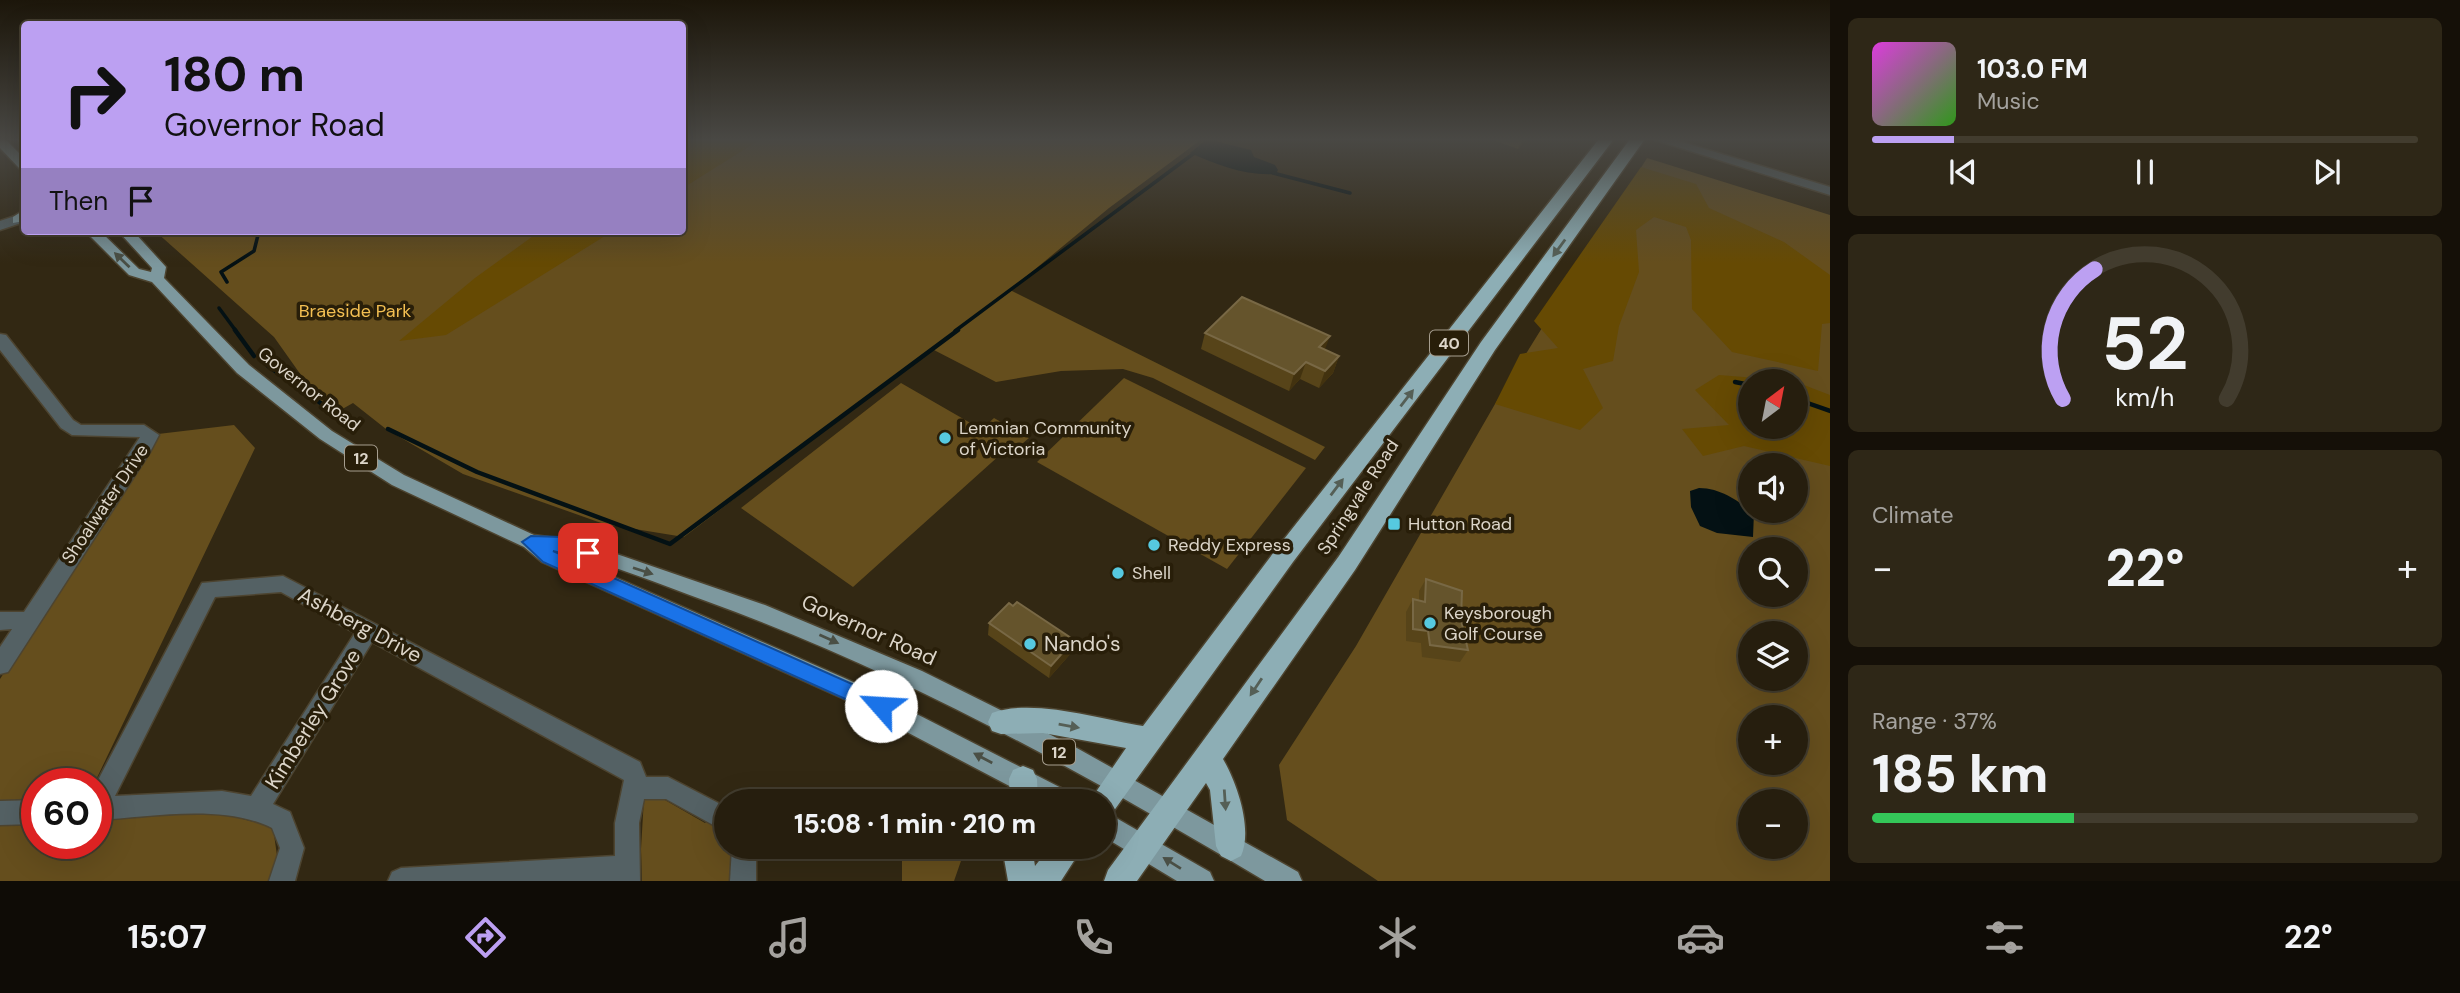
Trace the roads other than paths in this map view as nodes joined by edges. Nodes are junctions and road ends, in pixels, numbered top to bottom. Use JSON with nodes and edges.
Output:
{"nodes":[{"id":1,"x":1575,"y":180,"type":"edge"},
{"id":2,"x":1608,"y":180,"type":"edge"},
{"id":3,"x":1799,"y":180,"type":"edge"},
{"id":4,"x":1830,"y":191,"type":"edge"},
{"id":5,"x":21,"y":220,"type":"edge"},
{"id":6,"x":21,"y":220,"type":"edge"},
{"id":7,"x":0,"y":226,"type":"edge"},
{"id":8,"x":0,"y":233,"type":"edge"},
{"id":9,"x":96,"y":235,"type":"edge"},
{"id":10,"x":129,"y":235,"type":"edge"},
{"id":11,"x":157,"y":279,"type":"junction"},
{"id":12,"x":0,"y":339,"type":"edge"},
{"id":13,"x":531,"y":542,"type":"junction"},
{"id":14,"x":28,"y":620,"type":"junction"},
{"id":15,"x":0,"y":621,"type":"edge"},
{"id":16,"x":368,"y":630,"type":"junction"},
{"id":17,"x":0,"y":665,"type":"edge"},
{"id":18,"x":1001,"y":722,"type":"junction"},
{"id":19,"x":1149,"y":740,"type":"junction"},
{"id":20,"x":1207,"y":758,"type":"junction"},
{"id":21,"x":112,"y":778,"type":"edge"},
{"id":22,"x":635,"y":788,"type":"junction"},
{"id":23,"x":1021,"y":789,"type":"edge"},
{"id":24,"x":1105,"y":789,"type":"edge"},
{"id":25,"x":1112,"y":789,"type":"edge"},
{"id":26,"x":1116,"y":794,"type":"edge"},
{"id":27,"x":112,"y":808,"type":"edge"},
{"id":28,"x":257,"y":808,"type":"junction"},
{"id":29,"x":1168,"y":811,"type":"junction"},
{"id":30,"x":21,"y":812,"type":"edge"},
{"id":31,"x":0,"y":813,"type":"edge"},
{"id":32,"x":714,"y":813,"type":"edge"},
{"id":33,"x":1116,"y":830,"type":"edge"},
{"id":34,"x":1143,"y":845,"type":"junction"},
{"id":35,"x":1231,"y":846,"type":"junction"},
{"id":36,"x":744,"y":859,"type":"edge"},
{"id":37,"x":1019,"y":859,"type":"edge"},
{"id":38,"x":1059,"y":859,"type":"edge"},
{"id":39,"x":626,"y":874,"type":"edge"},
{"id":40,"x":451,"y":880,"type":"edge"},
{"id":41,"x":282,"y":881,"type":"edge"},
{"id":42,"x":401,"y":881,"type":"edge"},
{"id":43,"x":743,"y":881,"type":"edge"},
{"id":44,"x":1023,"y":881,"type":"edge"},
{"id":45,"x":1043,"y":881,"type":"edge"},
{"id":46,"x":1119,"y":881,"type":"edge"},
{"id":47,"x":1201,"y":881,"type":"edge"},
{"id":48,"x":1289,"y":881,"type":"edge"}],
"edges":[{"from":19,"to":1,"type":"highway","name":"Springvale Road","number":"40","one_way":true},
{"from":2,"to":20,"type":"highway","name":"Springvale Road","number":"40","one_way":true},
{"from":3,"to":4,"type":"street"},
{"from":5,"to":7,"type":"street"},
{"from":6,"to":8,"type":"street"},
{"from":11,"to":9,"type":"main road","name":"Governor Road","number":"12","one_way":true},
{"from":10,"to":11,"type":"main road","name":"Governor Road","number":"12"},
{"from":11,"to":13,"type":"main road","name":"Governor Road","number":"12"},
{"from":12,"to":14,"type":"street","name":"Shoalwater Drive"},
{"from":13,"to":18,"type":"main road","name":"Governor Road","number":"12","one_way":true},
{"from":23,"to":13,"type":"main road","name":"Governor Road","number":"12","one_way":true},
{"from":14,"to":15,"type":"street"},
{"from":14,"to":17,"type":"street","name":"Shoalwater Drive"},
{"from":16,"to":21,"type":"street","name":"Ashberg Drive"},
{"from":16,"to":22,"type":"street","name":"Ashberg Drive"},
{"from":16,"to":28,"type":"street","name":"Kimberley Grove"},
{"from":18,"to":19,"type":"highway","one_way":true},
{"from":18,"to":24,"type":"main road","name":"Governor Road","number":"12"},
{"from":19,"to":25,"type":"highway","name":"Springvale Road","number":"40"},
{"from":20,"to":29,"type":"highway","name":"Springvale Road","number":"40"},
{"from":20,"to":35,"type":"highway","one_way":true},
{"from":22,"to":32,"type":"street"},
{"from":22,"to":39,"type":"street"},
{"from":26,"to":29,"type":"main road","name":"Governor Road","number":"12"},
{"from":27,"to":28,"type":"street"},
{"from":28,"to":41,"type":"street"},
{"from":29,"to":34,"type":"highway","name":"Springvale Road","number":"40"},
{"from":29,"to":35,"type":"main road","number":"12"},
{"from":30,"to":31,"type":"street"},
{"from":33,"to":34,"type":"main road"},
{"from":34,"to":46,"type":"highway","name":"Springvale Road","number":"40"},
{"from":47,"to":34,"type":"main road","one_way":true},
{"from":35,"to":48,"type":"main road","number":"12"},
{"from":36,"to":43,"type":"street"},
{"from":37,"to":44,"type":"highway"},
{"from":38,"to":45,"type":"highway"},
{"from":39,"to":40,"type":"street"},
{"from":40,"to":42,"type":"street"}]}
